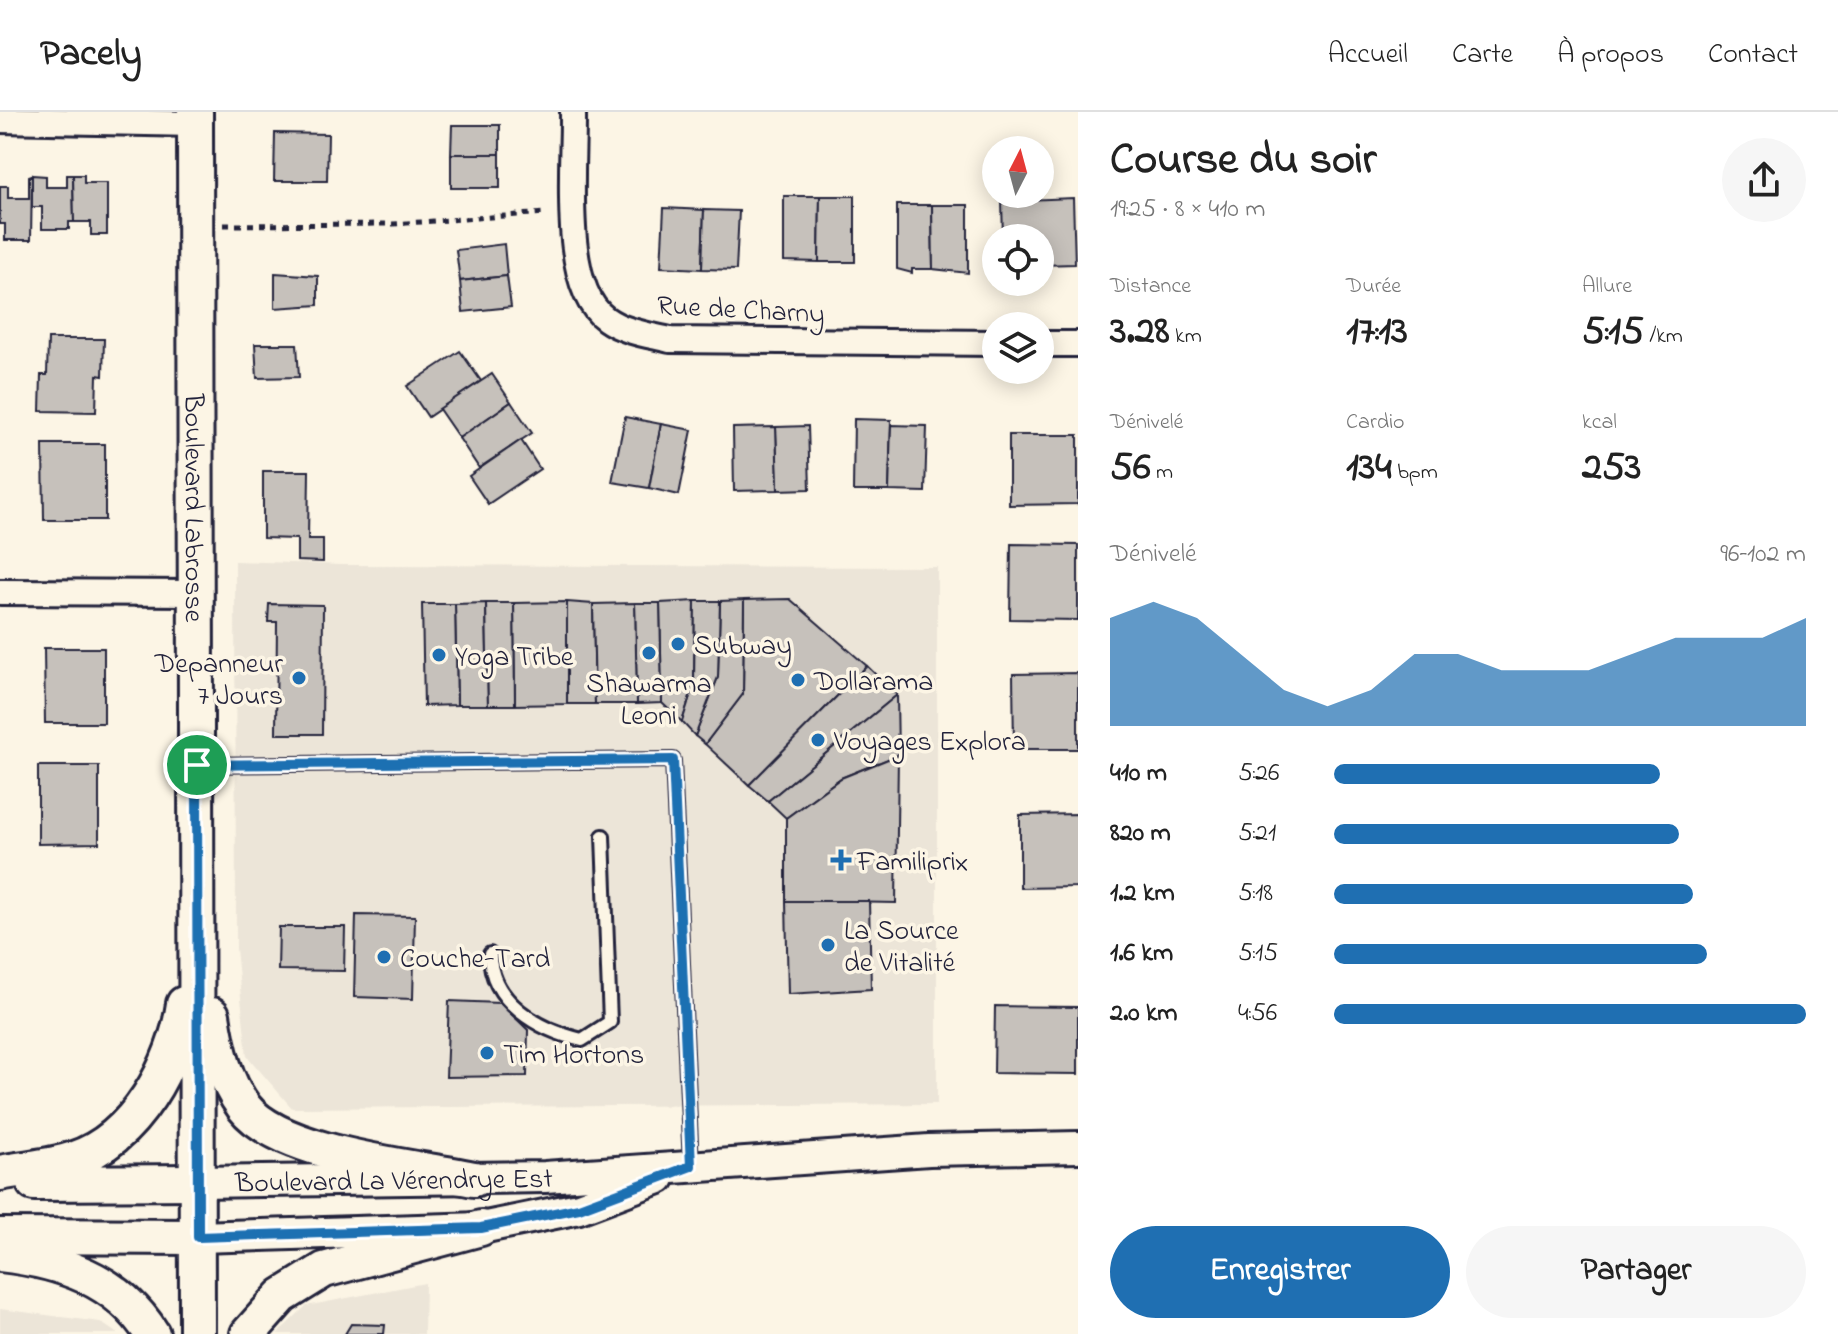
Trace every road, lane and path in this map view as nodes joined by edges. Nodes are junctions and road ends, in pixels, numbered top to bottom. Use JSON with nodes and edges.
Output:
{"nodes":[{"id":1,"x":573,"y":112,"type":"edge"},
{"id":2,"x":195,"y":118,"type":"edge"},
{"id":3,"x":0,"y":120,"type":"edge"},
{"id":4,"x":575,"y":211,"type":"junction"},
{"id":5,"x":195,"y":225,"type":"junction"},
{"id":6,"x":982,"y":343,"type":"edge"},
{"id":7,"x":1054,"y":344,"type":"edge"},
{"id":8,"x":1078,"y":344,"type":"edge"},
{"id":9,"x":0,"y":592,"type":"edge"},
{"id":10,"x":197,"y":593,"type":"junction"},
{"id":11,"x":197,"y":765,"type":"junction"},
{"id":12,"x":603,"y":836,"type":"dead end"},
{"id":13,"x":196,"y":908,"type":"junction"},
{"id":14,"x":490,"y":954,"type":"dead end"},
{"id":15,"x":1078,"y":1147,"type":"edge"},
{"id":16,"x":691,"y":1166,"type":"junction"},
{"id":17,"x":0,"y":1173,"type":"edge"},
{"id":18,"x":474,"y":1179,"type":"junction"},
{"id":19,"x":198,"y":1182,"type":"junction"},
{"id":20,"x":0,"y":1183,"type":"edge"},
{"id":21,"x":481,"y":1228,"type":"junction"},
{"id":22,"x":0,"y":1236,"type":"edge"},
{"id":23,"x":198,"y":1237,"type":"junction"},
{"id":24,"x":0,"y":1254,"type":"edge"},
{"id":25,"x":152,"y":1334,"type":"edge"},
{"id":26,"x":197,"y":1334,"type":"edge"},
{"id":27,"x":248,"y":1334,"type":"edge"}],
"edges":[{"from":1,"to":4,"type":"street","name":"Rue de Charny"},
{"from":2,"to":3,"type":"street"},
{"from":2,"to":5,"type":"main road","name":"Boulevard Labrosse"},
{"from":4,"to":5,"type":"path"},
{"from":4,"to":6,"type":"street","name":"Rue de Charny"},
{"from":5,"to":10,"type":"main road","name":"Boulevard Labrosse"},
{"from":7,"to":8,"type":"street"},
{"from":9,"to":10,"type":"street"},
{"from":10,"to":11,"type":"main road","name":"Boulevard Labrosse"},
{"from":11,"to":13,"type":"main road","name":"Boulevard Labrosse"},
{"from":11,"to":16,"type":"lane"},
{"from":12,"to":14,"type":"lane"},
{"from":13,"to":17,"type":"main road"},
{"from":13,"to":18,"type":"main road"},
{"from":13,"to":19,"type":"main road","name":"Boulevard Labrosse"},
{"from":15,"to":16,"type":"street","name":"Boulevard La Vérendrye Est"},
{"from":16,"to":18,"type":"street","name":"Boulevard La Vérendrye Est"},
{"from":16,"to":21,"type":"street","name":"Boulevard La Vérendrye Est"},
{"from":18,"to":19,"type":"street","name":"Boulevard La Vérendrye Est"},
{"from":19,"to":20,"type":"main road","name":"Boulevard La Vérendrye Est"},
{"from":19,"to":23,"type":"main road","name":"Boulevard Labrosse"},
{"from":21,"to":23,"type":"street","name":"Boulevard La Vérendrye Est"},
{"from":21,"to":27,"type":"main road"},
{"from":22,"to":23,"type":"main road","name":"Boulevard La Vérendrye Est"},
{"from":23,"to":26,"type":"main road","name":"Boulevard Labrosse"},
{"from":24,"to":25,"type":"main road"}]}
